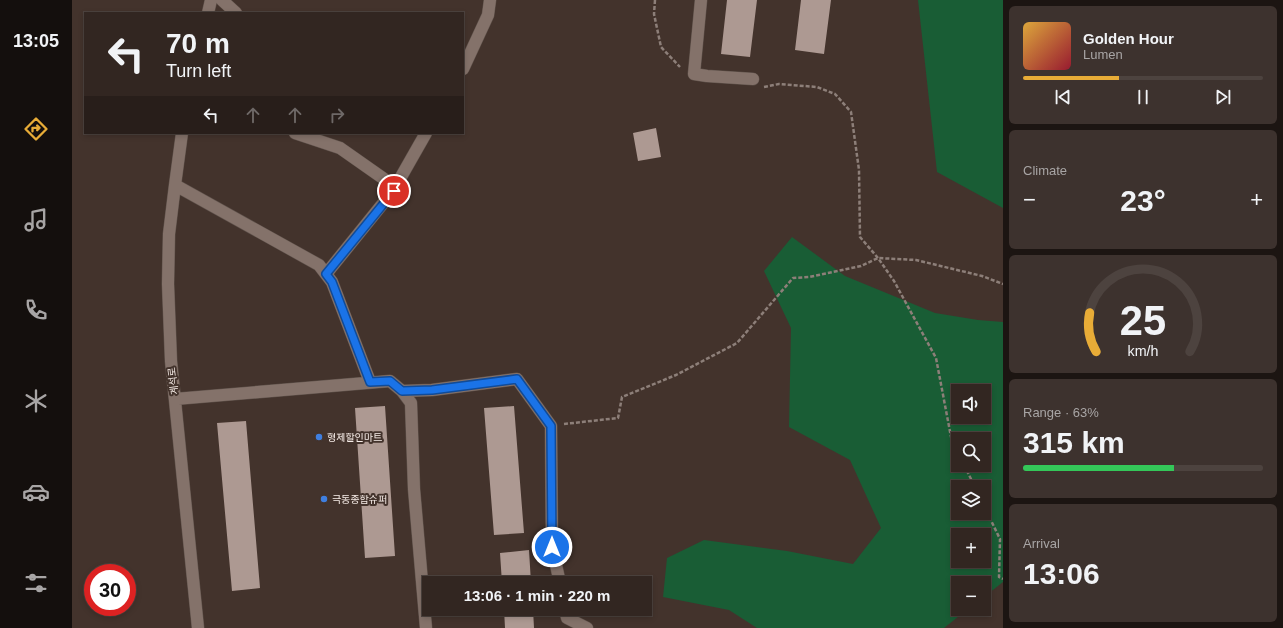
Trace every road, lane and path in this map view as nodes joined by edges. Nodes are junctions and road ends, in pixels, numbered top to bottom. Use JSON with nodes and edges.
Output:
{"nodes":[{"id":1,"x":211,"y":0,"type":"edge"},
{"id":2,"x":222,"y":0,"type":"edge"},
{"id":3,"x":490,"y":0,"type":"edge"},
{"id":4,"x":655,"y":0,"type":"edge"},
{"id":5,"x":701,"y":0,"type":"edge"},
{"id":6,"x":208,"y":12,"type":"edge"},
{"id":7,"x":235,"y":12,"type":"edge"},
{"id":8,"x":464,"y":67,"type":"edge"},
{"id":9,"x":694,"y":74,"type":"junction"},
{"id":10,"x":753,"y":79,"type":"dead end"},
{"id":11,"x":764,"y":87,"type":"dead end"},
{"id":12,"x":182,"y":134,"type":"edge"},
{"id":13,"x":298,"y":134,"type":"edge"},
{"id":14,"x":425,"y":134,"type":"edge"},
{"id":15,"x":175,"y":185,"type":"junction"},
{"id":16,"x":394,"y":191,"type":"junction"},
{"id":17,"x":878,"y":258,"type":"junction"},
{"id":18,"x":326,"y":274,"type":"junction"},
{"id":19,"x":1003,"y":284,"type":"edge"},
{"id":20,"x":370,"y":382,"type":"junction"},
{"id":21,"x":402,"y":391,"type":"junction"},
{"id":22,"x":175,"y":399,"type":"junction"},
{"id":23,"x":551,"y":426,"type":"junction"},
{"id":24,"x":951,"y":437,"type":"edge"},
{"id":25,"x":991,"y":520,"type":"edge"},
{"id":26,"x":558,"y":576,"type":"edge"},
{"id":27,"x":1003,"y":579,"type":"edge"},
{"id":28,"x":567,"y":616,"type":"edge"},
{"id":29,"x":198,"y":628,"type":"edge"},
{"id":30,"x":426,"y":628,"type":"edge"},
{"id":31,"x":587,"y":628,"type":"edge"}],
"edges":[{"from":1,"to":6,"type":"street"},
{"from":2,"to":7,"type":"street"},
{"from":3,"to":8,"type":"street"},
{"from":4,"to":9,"type":"path"},
{"from":5,"to":9,"type":"street"},
{"from":9,"to":10,"type":"street"},
{"from":11,"to":17,"type":"path"},
{"from":12,"to":15,"type":"street","name":"계석로"},
{"from":13,"to":16,"type":"street"},
{"from":14,"to":16,"type":"street"},
{"from":15,"to":18,"type":"street"},
{"from":15,"to":22,"type":"street","name":"계석로"},
{"from":16,"to":18,"type":"street"},
{"from":17,"to":19,"type":"path"},
{"from":17,"to":23,"type":"path"},
{"from":17,"to":24,"type":"path"},
{"from":18,"to":20,"type":"street"},
{"from":20,"to":21,"type":"street"},
{"from":20,"to":22,"type":"street"},
{"from":21,"to":23,"type":"street"},
{"from":21,"to":30,"type":"street"},
{"from":22,"to":29,"type":"street","name":"계석로"},
{"from":23,"to":26,"type":"street"},
{"from":25,"to":27,"type":"path"},
{"from":28,"to":31,"type":"street"}]}
